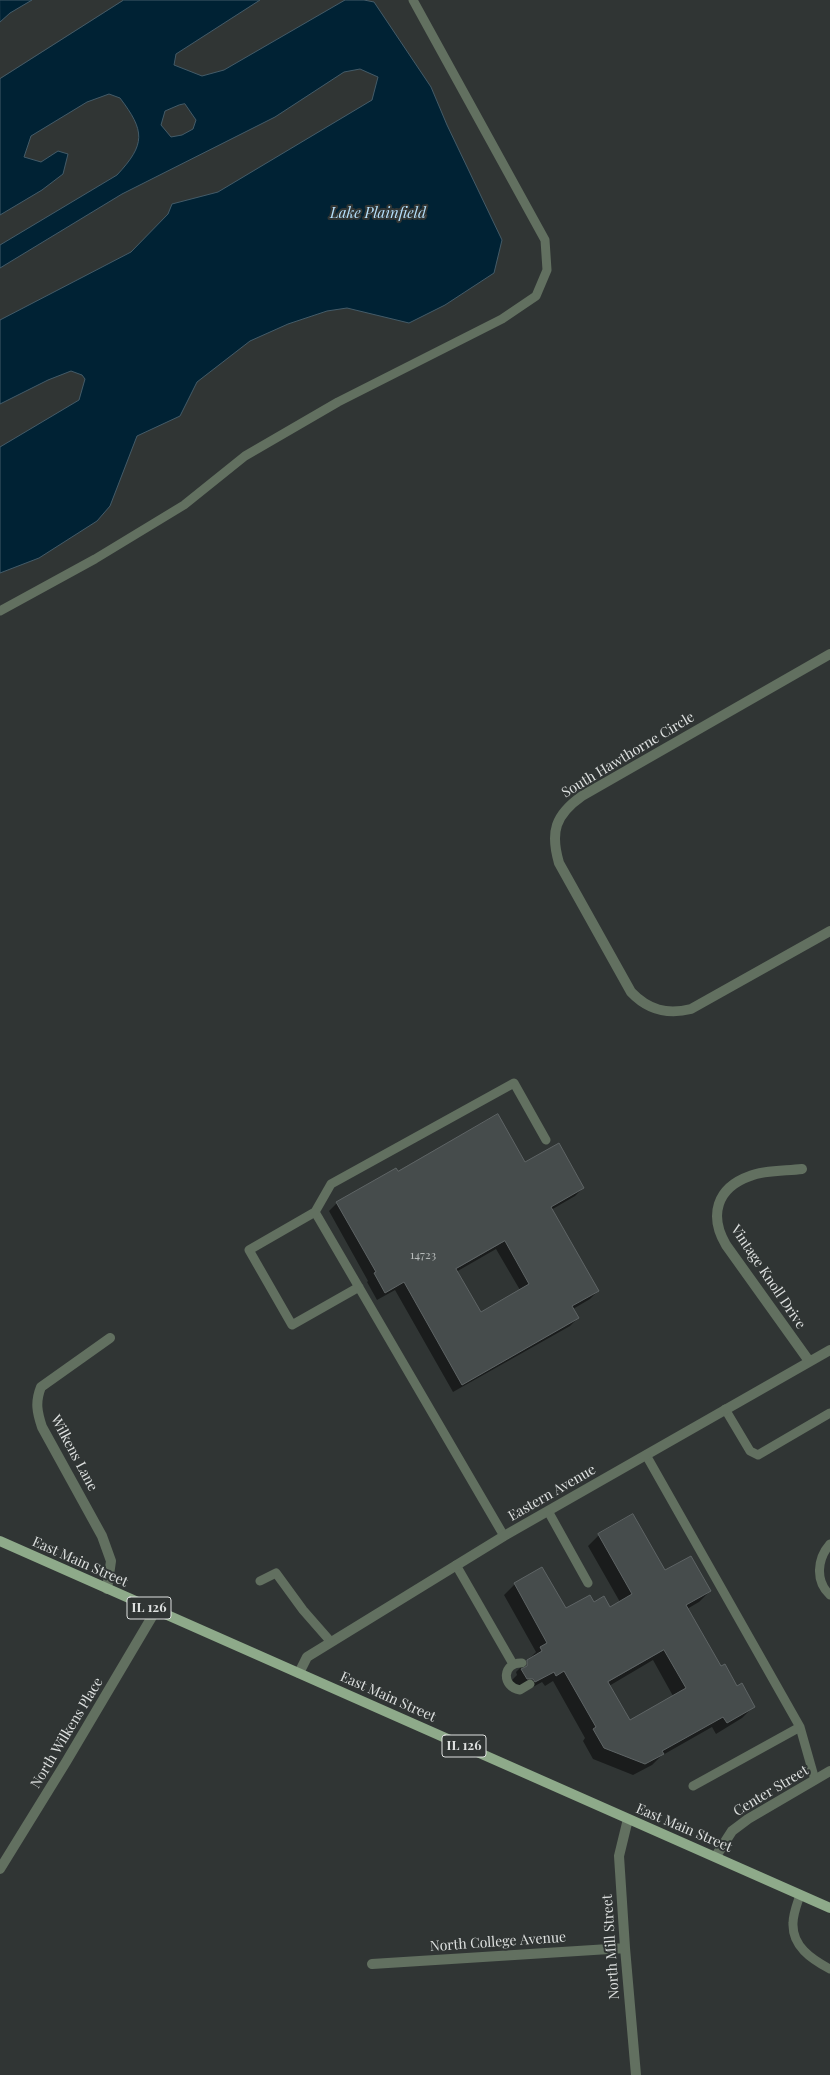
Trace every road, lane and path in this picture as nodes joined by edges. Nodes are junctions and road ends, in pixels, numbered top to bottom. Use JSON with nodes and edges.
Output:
{"nodes":[{"id":1,"x":413,"y":0,"type":"edge"},
{"id":2,"x":0,"y":611,"type":"edge"},
{"id":3,"x":830,"y":654,"type":"edge"},
{"id":4,"x":830,"y":931,"type":"edge"},
{"id":5,"x":546,"y":1140,"type":"dead end"},
{"id":6,"x":802,"y":1169,"type":"dead end"},
{"id":7,"x":315,"y":1212,"type":"junction"},
{"id":8,"x":359,"y":1287,"type":"junction"},
{"id":9,"x":110,"y":1338,"type":"dead end"},
{"id":10,"x":830,"y":1350,"type":"edge"},
{"id":11,"x":809,"y":1361,"type":"junction"},
{"id":12,"x":725,"y":1410,"type":"junction"},
{"id":13,"x":830,"y":1413,"type":"edge"},
{"id":14,"x":646,"y":1455,"type":"junction"},
{"id":15,"x":548,"y":1511,"type":"junction"},
{"id":16,"x":504,"y":1536,"type":"junction"},
{"id":17,"x":0,"y":1541,"type":"edge"},
{"id":18,"x":830,"y":1544,"type":"edge"},
{"id":19,"x":456,"y":1565,"type":"junction"},
{"id":20,"x":260,"y":1581,"type":"dead end"},
{"id":21,"x":588,"y":1583,"type":"dead end"},
{"id":22,"x":107,"y":1589,"type":"junction"},
{"id":23,"x":830,"y":1595,"type":"edge"},
{"id":24,"x":156,"y":1610,"type":"junction"},
{"id":25,"x":331,"y":1642,"type":"junction"},
{"id":26,"x":299,"y":1673,"type":"junction"},
{"id":27,"x":530,"y":1684,"type":"dead end"},
{"id":28,"x":800,"y":1727,"type":"junction"},
{"id":29,"x":830,"y":1772,"type":"edge"},
{"id":30,"x":815,"y":1780,"type":"junction"},
{"id":31,"x":693,"y":1786,"type":"dead end"},
{"id":32,"x":628,"y":1819,"type":"junction"},
{"id":33,"x":716,"y":1856,"type":"junction"},
{"id":34,"x":0,"y":1869,"type":"edge"},
{"id":35,"x":800,"y":1895,"type":"junction"},
{"id":36,"x":830,"y":1908,"type":"edge"},
{"id":37,"x":624,"y":1948,"type":"junction"},
{"id":38,"x":372,"y":1964,"type":"dead end"},
{"id":39,"x":830,"y":1969,"type":"edge"},
{"id":40,"x":636,"y":2075,"type":"edge"}],
"edges":[{"from":1,"to":2,"type":"lane"},
{"from":3,"to":4,"type":"street","name":"South Hawthorne Circle"},
{"from":5,"to":7,"type":"lane"},
{"from":6,"to":11,"type":"street","name":"Vintage Knoll Drive"},
{"from":7,"to":8,"type":"lane"},
{"from":7,"to":8,"type":"lane"},
{"from":8,"to":16,"type":"lane"},
{"from":9,"to":22,"type":"street","name":"Wilkens Lane"},
{"from":10,"to":11,"type":"street","name":"Eastern Avenue"},
{"from":11,"to":12,"type":"street","name":"Eastern Avenue"},
{"from":12,"to":13,"type":"lane"},
{"from":12,"to":14,"type":"street","name":"Eastern Avenue"},
{"from":14,"to":15,"type":"street","name":"Eastern Avenue"},
{"from":14,"to":28,"type":"lane"},
{"from":15,"to":16,"type":"street","name":"Eastern Avenue"},
{"from":15,"to":21,"type":"lane"},
{"from":16,"to":19,"type":"street","name":"Eastern Avenue"},
{"from":17,"to":22,"type":"main road","name":"East Main Street","number":"IL 126"},
{"from":18,"to":23,"type":"lane"},
{"from":19,"to":25,"type":"street","name":"Eastern Avenue"},
{"from":19,"to":27,"type":"lane"},
{"from":20,"to":25,"type":"lane"},
{"from":22,"to":24,"type":"main road","name":"East Main Street","number":"IL 126"},
{"from":24,"to":26,"type":"main road","name":"East Main Street","number":"IL 126"},
{"from":24,"to":34,"type":"street","name":"North Wilkens Place"},
{"from":25,"to":26,"type":"street","name":"Eastern Avenue"},
{"from":26,"to":32,"type":"main road","name":"East Main Street","number":"IL 126"},
{"from":28,"to":30,"type":"lane"},
{"from":28,"to":31,"type":"lane"},
{"from":29,"to":30,"type":"street","name":"Center Street"},
{"from":30,"to":33,"type":"street","name":"Center Street"},
{"from":32,"to":33,"type":"main road","name":"East Main Street","number":"IL 126"},
{"from":32,"to":37,"type":"street","name":"North Mill Street"},
{"from":33,"to":35,"type":"main road","name":"East Main Street"},
{"from":35,"to":36,"type":"main road","name":"East Main Street"},
{"from":35,"to":39,"type":"lane"},
{"from":37,"to":38,"type":"street","name":"North College Avenue"},
{"from":37,"to":40,"type":"street","name":"North Mill Street"}]}
